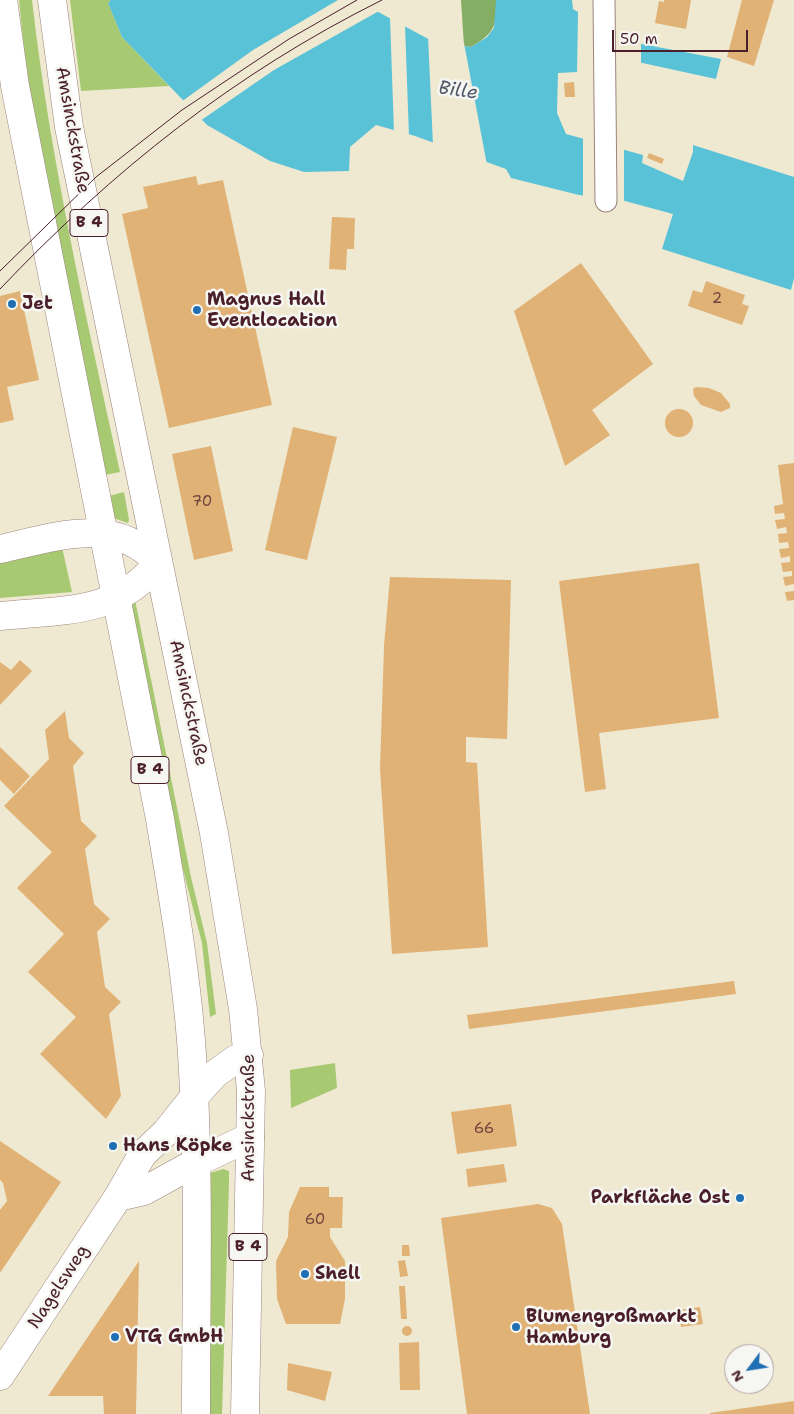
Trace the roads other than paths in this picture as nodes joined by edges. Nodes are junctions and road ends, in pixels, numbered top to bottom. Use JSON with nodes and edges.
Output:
{"nodes":[{"id":1,"x":3,"y":0,"type":"edge"},
{"id":2,"x":52,"y":0,"type":"edge"},
{"id":3,"x":605,"y":8,"type":"edge"},
{"id":4,"x":606,"y":201,"type":"dead end"},
{"id":5,"x":102,"y":532,"type":"junction"},
{"id":6,"x":0,"y":548,"type":"edge"},
{"id":7,"x":158,"y":562,"type":"junction"},
{"id":8,"x":116,"y":599,"type":"junction"},
{"id":9,"x":0,"y":616,"type":"edge"},
{"id":10,"x":249,"y":1055,"type":"junction"},
{"id":11,"x":194,"y":1097,"type":"junction"},
{"id":12,"x":250,"y":1137,"type":"junction"},
{"id":13,"x":195,"y":1163,"type":"junction"},
{"id":14,"x":118,"y":1197,"type":"junction"},
{"id":15,"x":0,"y":1376,"type":"edge"},
{"id":16,"x":196,"y":1414,"type":"edge"},
{"id":17,"x":246,"y":1414,"type":"edge"}],
"edges":[{"from":1,"to":5,"type":"main road","number":"B 4"},
{"from":2,"to":7,"type":"main road","name":"Amsinckstraße","number":"B 4"},
{"from":3,"to":4,"type":"street"},
{"from":5,"to":6,"type":"main road"},
{"from":5,"to":7,"type":"main road"},
{"from":5,"to":8,"type":"main road","number":"B 4"},
{"from":7,"to":8,"type":"main road"},
{"from":7,"to":10,"type":"main road","name":"Amsinckstraße","number":"B 4"},
{"from":8,"to":9,"type":"main road"},
{"from":8,"to":11,"type":"main road","number":"B 4"},
{"from":10,"to":11,"type":"main road","name":"Nagelsweg"},
{"from":10,"to":12,"type":"main road","name":"Amsinckstraße","number":"B 4"},
{"from":11,"to":13,"type":"main road","number":"B 4"},
{"from":11,"to":14,"type":"main road","name":"Nagelsweg"},
{"from":12,"to":13,"type":"main road"},
{"from":12,"to":17,"type":"main road","name":"Amsinckstraße","number":"B 4"},
{"from":13,"to":14,"type":"main road"},
{"from":13,"to":16,"type":"main road","number":"B 4"},
{"from":14,"to":15,"type":"main road","name":"Nagelsweg"}]}
